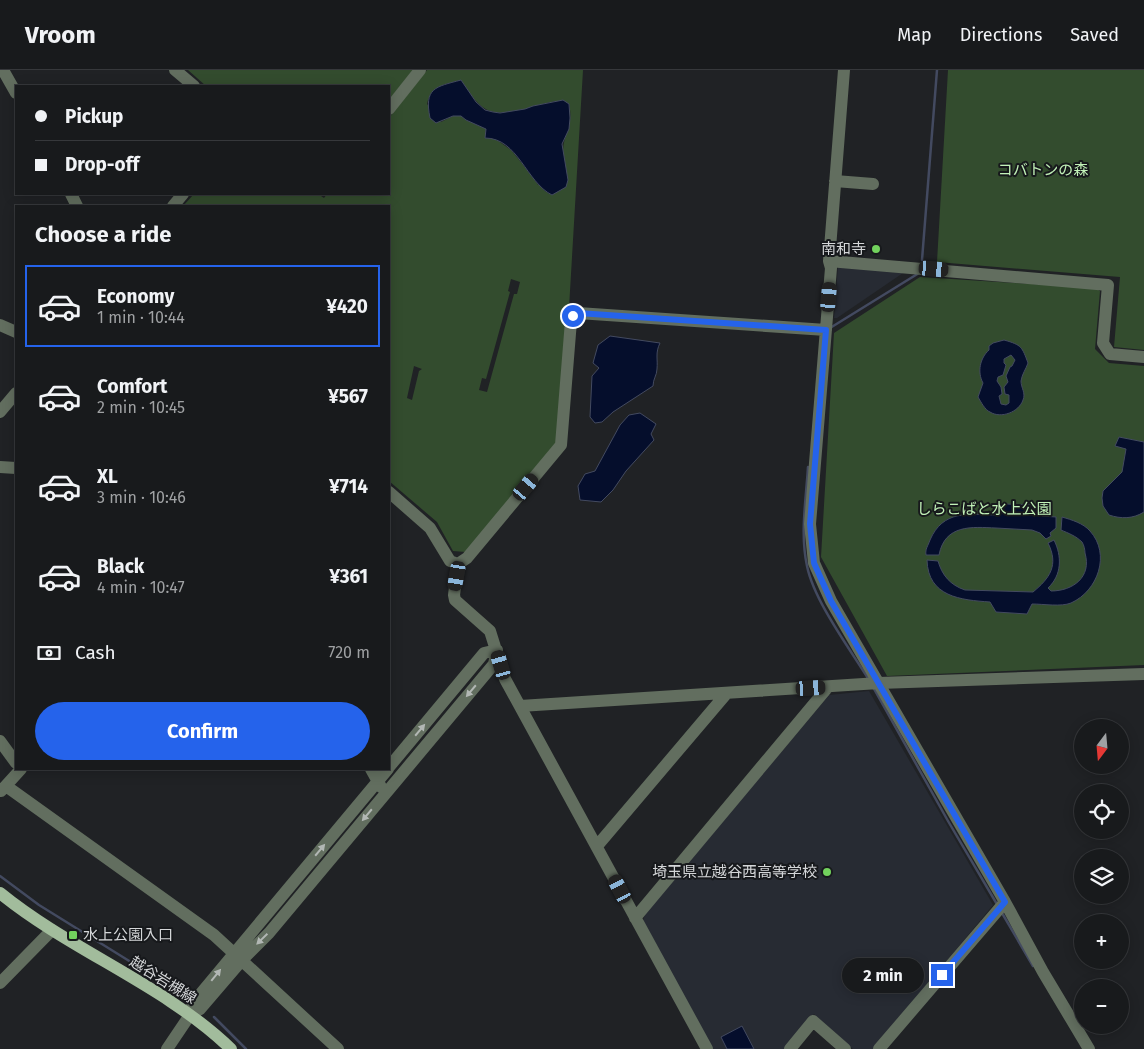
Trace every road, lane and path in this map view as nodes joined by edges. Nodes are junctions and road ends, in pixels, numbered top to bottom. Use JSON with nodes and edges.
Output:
{"nodes":[{"id":1,"x":4,"y":70,"type":"edge"},
{"id":2,"x":175,"y":70,"type":"edge"},
{"id":3,"x":420,"y":70,"type":"edge"},
{"id":4,"x":844,"y":70,"type":"edge"},
{"id":5,"x":193,"y":85,"type":"edge"},
{"id":6,"x":15,"y":91,"type":"edge"},
{"id":7,"x":390,"y":108,"type":"edge"},
{"id":8,"x":835,"y":181,"type":"junction"},
{"id":9,"x":873,"y":184,"type":"dead end"},
{"id":10,"x":182,"y":195,"type":"edge"},
{"id":11,"x":174,"y":205,"type":"edge"},
{"id":12,"x":829,"y":261,"type":"junction"},
{"id":13,"x":0,"y":325,"type":"edge"},
{"id":14,"x":826,"y":330,"type":"junction"},
{"id":15,"x":15,"y":332,"type":"edge"},
{"id":16,"x":1144,"y":357,"type":"edge"},
{"id":17,"x":15,"y":394,"type":"edge"},
{"id":18,"x":0,"y":412,"type":"edge"},
{"id":19,"x":0,"y":467,"type":"edge"},
{"id":20,"x":15,"y":468,"type":"edge"},
{"id":21,"x":390,"y":493,"type":"edge"},
{"id":22,"x":458,"y":564,"type":"junction"},
{"id":23,"x":497,"y":650,"type":"junction"},
{"id":24,"x":1144,"y":674,"type":"edge"},
{"id":25,"x":879,"y":683,"type":"junction"},
{"id":26,"x":828,"y":688,"type":"junction"},
{"id":27,"x":726,"y":694,"type":"junction"},
{"id":28,"x":520,"y":706,"type":"junction"},
{"id":29,"x":0,"y":741,"type":"edge"},
{"id":30,"x":15,"y":762,"type":"edge"},
{"id":31,"x":390,"y":766,"type":"edge"},
{"id":32,"x":20,"y":770,"type":"edge"},
{"id":33,"x":372,"y":770,"type":"edge"},
{"id":34,"x":386,"y":770,"type":"edge"},
{"id":35,"x":377,"y":781,"type":"junction"},
{"id":36,"x":3,"y":790,"type":"edge"},
{"id":37,"x":384,"y":794,"type":"junction"},
{"id":38,"x":597,"y":846,"type":"junction"},
{"id":39,"x":0,"y":893,"type":"edge"},
{"id":40,"x":1005,"y":902,"type":"junction"},
{"id":41,"x":635,"y":918,"type":"junction"},
{"id":42,"x":52,"y":930,"type":"junction"},
{"id":43,"x":238,"y":956,"type":"junction"},
{"id":44,"x":0,"y":982,"type":"edge"},
{"id":45,"x":190,"y":1015,"type":"junction"},
{"id":46,"x":167,"y":1049,"type":"edge"},
{"id":47,"x":231,"y":1049,"type":"edge"},
{"id":48,"x":338,"y":1049,"type":"edge"},
{"id":49,"x":707,"y":1049,"type":"edge"},
{"id":50,"x":790,"y":1049,"type":"edge"},
{"id":51,"x":846,"y":1049,"type":"edge"},
{"id":52,"x":880,"y":1049,"type":"edge"},
{"id":53,"x":1089,"y":1049,"type":"edge"}],
"edges":[{"from":1,"to":6,"type":"street"},
{"from":2,"to":5,"type":"street"},
{"from":3,"to":7,"type":"street"},
{"from":4,"to":8,"type":"street"},
{"from":8,"to":9,"type":"street"},
{"from":8,"to":12,"type":"street"},
{"from":10,"to":11,"type":"street"},
{"from":12,"to":14,"type":"street"},
{"from":12,"to":16,"type":"street"},
{"from":13,"to":15,"type":"street"},
{"from":14,"to":22,"type":"street"},
{"from":14,"to":25,"type":"street"},
{"from":17,"to":18,"type":"street"},
{"from":19,"to":20,"type":"street"},
{"from":21,"to":22,"type":"street"},
{"from":22,"to":23,"type":"street"},
{"from":23,"to":28,"type":"street"},
{"from":31,"to":23,"type":"street","one_way":true},
{"from":23,"to":37,"type":"street","one_way":true},
{"from":24,"to":25,"type":"street"},
{"from":25,"to":26,"type":"street"},
{"from":25,"to":40,"type":"street"},
{"from":26,"to":27,"type":"street"},
{"from":26,"to":41,"type":"street"},
{"from":27,"to":28,"type":"street"},
{"from":27,"to":38,"type":"street"},
{"from":28,"to":38,"type":"street"},
{"from":29,"to":30,"type":"street"},
{"from":32,"to":36,"type":"street"},
{"from":33,"to":35,"type":"street"},
{"from":34,"to":35,"type":"street"},
{"from":35,"to":37,"type":"street"},
{"from":43,"to":35,"type":"street","one_way":true},
{"from":36,"to":43,"type":"street"},
{"from":37,"to":43,"type":"street","one_way":true},
{"from":38,"to":41,"type":"street"},
{"from":39,"to":42,"type":"main road","name":"越谷岩槻線"},
{"from":40,"to":52,"type":"street"},
{"from":40,"to":53,"type":"street"},
{"from":41,"to":49,"type":"street"},
{"from":42,"to":44,"type":"street"},
{"from":42,"to":45,"type":"main road","name":"越谷岩槻線"},
{"from":43,"to":45,"type":"street"},
{"from":43,"to":48,"type":"street"},
{"from":45,"to":46,"type":"street"},
{"from":45,"to":47,"type":"main road","name":"越谷岩槻線"},
{"from":50,"to":51,"type":"street"}]}
